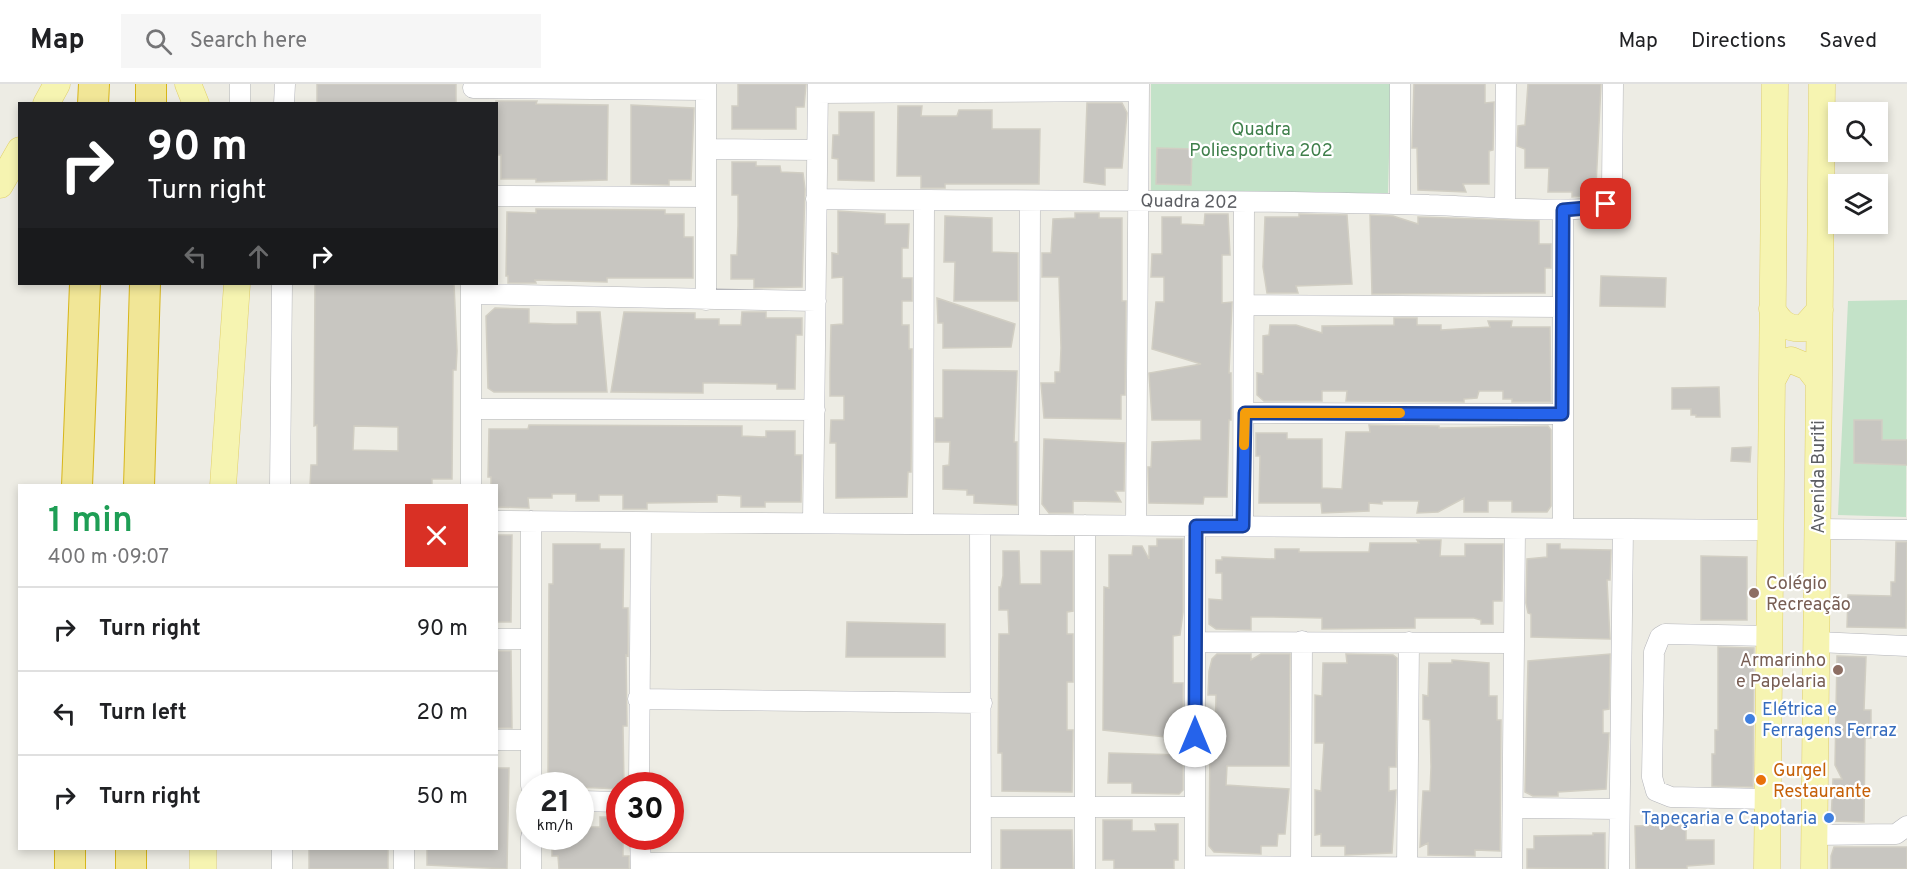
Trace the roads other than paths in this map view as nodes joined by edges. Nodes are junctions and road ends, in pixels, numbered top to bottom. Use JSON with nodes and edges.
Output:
{"nodes":[{"id":1,"x":57,"y":84,"type":"edge"},
{"id":2,"x":94,"y":84,"type":"edge"},
{"id":3,"x":151,"y":84,"type":"edge"},
{"id":4,"x":188,"y":84,"type":"edge"},
{"id":5,"x":240,"y":84,"type":"edge"},
{"id":6,"x":285,"y":84,"type":"edge"},
{"id":7,"x":1400,"y":84,"type":"edge"},
{"id":8,"x":1506,"y":84,"type":"edge"},
{"id":9,"x":1613,"y":84,"type":"edge"},
{"id":10,"x":1775,"y":84,"type":"edge"},
{"id":11,"x":1822,"y":84,"type":"edge"},
{"id":12,"x":706,"y":87,"type":"edge"},
{"id":13,"x":818,"y":88,"type":"edge"},
{"id":14,"x":1139,"y":88,"type":"edge"},
{"id":15,"x":473,"y":92,"type":"edge"},
{"id":16,"x":47,"y":102,"type":"edge"},
{"id":17,"x":93,"y":102,"type":"edge"},
{"id":18,"x":151,"y":102,"type":"edge"},
{"id":19,"x":195,"y":102,"type":"edge"},
{"id":20,"x":240,"y":102,"type":"edge"},
{"id":21,"x":284,"y":102,"type":"edge"},
{"id":22,"x":705,"y":149,"type":"junction"},
{"id":23,"x":816,"y":150,"type":"junction"},
{"id":24,"x":18,"y":154,"type":"edge"},
{"id":25,"x":0,"y":185,"type":"edge"},
{"id":26,"x":498,"y":196,"type":"edge"},
{"id":27,"x":705,"y":197,"type":"junction"},
{"id":28,"x":816,"y":199,"type":"junction"},
{"id":29,"x":1139,"y":200,"type":"junction"},
{"id":30,"x":924,"y":201,"type":"junction"},
{"id":31,"x":1030,"y":202,"type":"junction"},
{"id":32,"x":1244,"y":202,"type":"junction"},
{"id":33,"x":1400,"y":204,"type":"junction"},
{"id":34,"x":1504,"y":207,"type":"junction"},
{"id":35,"x":1563,"y":210,"type":"junction"},
{"id":36,"x":85,"y":285,"type":"edge"},
{"id":37,"x":146,"y":285,"type":"edge"},
{"id":38,"x":237,"y":285,"type":"edge"},
{"id":39,"x":282,"y":285,"type":"edge"},
{"id":40,"x":471,"y":289,"type":"edge"},
{"id":41,"x":706,"y":300,"type":"junction"},
{"id":42,"x":816,"y":302,"type":"junction"},
{"id":43,"x":1244,"y":305,"type":"junction"},
{"id":44,"x":1563,"y":308,"type":"junction"},
{"id":45,"x":1772,"y":309,"type":"junction"},
{"id":46,"x":1820,"y":310,"type":"junction"},
{"id":47,"x":1773,"y":379,"type":"junction"},
{"id":48,"x":1818,"y":380,"type":"junction"},
{"id":49,"x":471,"y":409,"type":"junction"},
{"id":50,"x":815,"y":410,"type":"junction"},
{"id":51,"x":1245,"y":413,"type":"junction"},
{"id":52,"x":1562,"y":414,"type":"junction"},
{"id":53,"x":77,"y":484,"type":"edge"},
{"id":54,"x":140,"y":484,"type":"edge"},
{"id":55,"x":223,"y":484,"type":"edge"},
{"id":56,"x":280,"y":484,"type":"edge"},
{"id":57,"x":471,"y":484,"type":"edge"},
{"id":58,"x":498,"y":521,"type":"edge"},
{"id":59,"x":531,"y":521,"type":"junction"},
{"id":60,"x":813,"y":522,"type":"junction"},
{"id":61,"x":641,"y":523,"type":"junction"},
{"id":62,"x":923,"y":524,"type":"junction"},
{"id":63,"x":1029,"y":524,"type":"junction"},
{"id":64,"x":980,"y":525,"type":"junction"},
{"id":65,"x":1085,"y":525,"type":"junction"},
{"id":66,"x":1136,"y":525,"type":"junction"},
{"id":67,"x":1196,"y":526,"type":"junction"},
{"id":68,"x":1243,"y":526,"type":"junction"},
{"id":69,"x":1563,"y":529,"type":"junction"},
{"id":70,"x":1623,"y":529,"type":"junction"},
{"id":71,"x":1818,"y":529,"type":"junction"},
{"id":72,"x":1515,"y":530,"type":"junction"},
{"id":73,"x":1770,"y":530,"type":"junction"},
{"id":74,"x":1907,"y":530,"type":"edge"},
{"id":75,"x":1769,"y":636,"type":"junction"},
{"id":76,"x":498,"y":639,"type":"edge"},
{"id":77,"x":531,"y":639,"type":"junction"},
{"id":78,"x":1302,"y":641,"type":"junction"},
{"id":79,"x":1196,"y":642,"type":"junction"},
{"id":80,"x":1408,"y":642,"type":"junction"},
{"id":81,"x":1817,"y":642,"type":"junction"},
{"id":82,"x":1514,"y":643,"type":"junction"},
{"id":83,"x":1907,"y":646,"type":"edge"},
{"id":84,"x":638,"y":699,"type":"junction"},
{"id":85,"x":982,"y":703,"type":"junction"},
{"id":86,"x":498,"y":740,"type":"edge"},
{"id":87,"x":531,"y":740,"type":"junction"},
{"id":88,"x":531,"y":772,"type":"edge"},
{"id":89,"x":639,"y":772,"type":"edge"},
{"id":90,"x":1768,"y":799,"type":"junction"},
{"id":91,"x":982,"y":807,"type":"junction"},
{"id":92,"x":1195,"y":807,"type":"junction"},
{"id":93,"x":1085,"y":808,"type":"junction"},
{"id":94,"x":1513,"y":808,"type":"junction"},
{"id":95,"x":1619,"y":809,"type":"junction"},
{"id":96,"x":1907,"y":826,"type":"edge"},
{"id":97,"x":1815,"y":835,"type":"junction"},
{"id":98,"x":70,"y":850,"type":"edge"},
{"id":99,"x":131,"y":850,"type":"edge"},
{"id":100,"x":203,"y":850,"type":"edge"},
{"id":101,"x":282,"y":850,"type":"edge"},
{"id":102,"x":404,"y":850,"type":"edge"},
{"id":103,"x":531,"y":850,"type":"edge"},
{"id":104,"x":640,"y":850,"type":"edge"},
{"id":105,"x":641,"y":866,"type":"edge"},
{"id":106,"x":981,"y":866,"type":"edge"},
{"id":107,"x":1300,"y":866,"type":"junction"},
{"id":108,"x":1195,"y":867,"type":"edge"},
{"id":109,"x":1407,"y":868,"type":"edge"},
{"id":110,"x":1512,"y":868,"type":"edge"},
{"id":111,"x":70,"y":869,"type":"edge"},
{"id":112,"x":131,"y":869,"type":"edge"},
{"id":113,"x":203,"y":869,"type":"edge"},
{"id":114,"x":282,"y":869,"type":"edge"},
{"id":115,"x":404,"y":869,"type":"edge"},
{"id":116,"x":531,"y":869,"type":"edge"},
{"id":117,"x":1085,"y":869,"type":"edge"},
{"id":118,"x":1619,"y":869,"type":"edge"},
{"id":119,"x":1767,"y":869,"type":"edge"},
{"id":120,"x":1814,"y":869,"type":"edge"}],
"edges":[{"from":1,"to":16,"type":"main road"},
{"from":2,"to":17,"type":"highway"},
{"from":3,"to":18,"type":"highway"},
{"from":4,"to":19,"type":"main road"},
{"from":5,"to":20,"type":"street"},
{"from":6,"to":21,"type":"street"},
{"from":7,"to":33,"type":"street"},
{"from":8,"to":34,"type":"street"},
{"from":9,"to":35,"type":"street","name":"Quadra 202"},
{"from":10,"to":45,"type":"main road"},
{"from":11,"to":46,"type":"main road","name":"Avenida Buriti"},
{"from":12,"to":15,"type":"street"},
{"from":12,"to":22,"type":"street"},
{"from":13,"to":14,"type":"street"},
{"from":13,"to":23,"type":"street"},
{"from":14,"to":29,"type":"street"},
{"from":22,"to":23,"type":"street"},
{"from":22,"to":27,"type":"street"},
{"from":23,"to":28,"type":"street"},
{"from":24,"to":25,"type":"main road"},
{"from":26,"to":27,"type":"street"},
{"from":27,"to":41,"type":"street"},
{"from":28,"to":30,"type":"street","name":"Quadra 202"},
{"from":28,"to":42,"type":"street"},
{"from":29,"to":31,"type":"street","name":"Quadra 202"},
{"from":29,"to":32,"type":"street","name":"Quadra 202"},
{"from":29,"to":66,"type":"street"},
{"from":30,"to":31,"type":"street","name":"Quadra 202"},
{"from":30,"to":62,"type":"street"},
{"from":31,"to":63,"type":"street"},
{"from":32,"to":33,"type":"street","name":"Quadra 202"},
{"from":32,"to":43,"type":"street"},
{"from":33,"to":34,"type":"street","name":"Quadra 202"},
{"from":34,"to":35,"type":"street","name":"Quadra 202"},
{"from":35,"to":44,"type":"street"},
{"from":36,"to":53,"type":"highway"},
{"from":37,"to":54,"type":"highway"},
{"from":38,"to":55,"type":"main road"},
{"from":39,"to":56,"type":"street"},
{"from":40,"to":41,"type":"street"},
{"from":40,"to":49,"type":"street"},
{"from":41,"to":42,"type":"street"},
{"from":42,"to":50,"type":"street"},
{"from":43,"to":44,"type":"street"},
{"from":43,"to":51,"type":"street"},
{"from":44,"to":52,"type":"street"},
{"from":45,"to":46,"type":"main road"},
{"from":45,"to":47,"type":"main road"},
{"from":46,"to":48,"type":"main road","name":"Avenida Buriti"},
{"from":47,"to":48,"type":"main road"},
{"from":47,"to":73,"type":"main road"},
{"from":48,"to":71,"type":"main road","name":"Avenida Buriti"},
{"from":49,"to":50,"type":"street"},
{"from":49,"to":57,"type":"street"},
{"from":50,"to":60,"type":"street"},
{"from":51,"to":52,"type":"street"},
{"from":51,"to":68,"type":"street"},
{"from":52,"to":69,"type":"street"},
{"from":58,"to":59,"type":"street"},
{"from":59,"to":61,"type":"street"},
{"from":59,"to":77,"type":"street"},
{"from":60,"to":61,"type":"street"},
{"from":60,"to":62,"type":"street"},
{"from":61,"to":84,"type":"street"},
{"from":62,"to":64,"type":"street"},
{"from":63,"to":64,"type":"street"},
{"from":63,"to":65,"type":"street"},
{"from":64,"to":85,"type":"street"},
{"from":65,"to":66,"type":"street"},
{"from":65,"to":93,"type":"street"},
{"from":66,"to":67,"type":"street"},
{"from":67,"to":68,"type":"street"},
{"from":67,"to":79,"type":"street"},
{"from":68,"to":72,"type":"street"},
{"from":69,"to":70,"type":"street"},
{"from":69,"to":72,"type":"street"},
{"from":70,"to":73,"type":"street"},
{"from":70,"to":95,"type":"street"},
{"from":71,"to":74,"type":"street"},
{"from":71,"to":81,"type":"main road","name":"Avenida Buriti"},
{"from":72,"to":82,"type":"street"},
{"from":73,"to":75,"type":"main road"},
{"from":75,"to":90,"type":"main road"},
{"from":75,"to":90,"type":"street"},
{"from":76,"to":77,"type":"street"},
{"from":77,"to":87,"type":"street"},
{"from":78,"to":79,"type":"street"},
{"from":78,"to":80,"type":"street"},
{"from":78,"to":107,"type":"street"},
{"from":79,"to":92,"type":"street"},
{"from":80,"to":82,"type":"street"},
{"from":80,"to":109,"type":"street"},
{"from":81,"to":83,"type":"street"},
{"from":81,"to":97,"type":"main road","name":"Avenida Buriti"},
{"from":82,"to":94,"type":"street"},
{"from":84,"to":85,"type":"street"},
{"from":84,"to":89,"type":"street"},
{"from":85,"to":91,"type":"street"},
{"from":86,"to":87,"type":"street"},
{"from":87,"to":88,"type":"street"},
{"from":90,"to":119,"type":"main road"},
{"from":91,"to":93,"type":"street"},
{"from":91,"to":106,"type":"street"},
{"from":92,"to":93,"type":"street"},
{"from":92,"to":108,"type":"street"},
{"from":93,"to":117,"type":"street"},
{"from":94,"to":95,"type":"street"},
{"from":94,"to":110,"type":"street"},
{"from":95,"to":118,"type":"street"},
{"from":96,"to":97,"type":"street"},
{"from":97,"to":120,"type":"main road","name":"Avenida Buriti"},
{"from":98,"to":111,"type":"highway"},
{"from":99,"to":112,"type":"highway"},
{"from":100,"to":113,"type":"main road"},
{"from":101,"to":114,"type":"street"},
{"from":102,"to":115,"type":"street"},
{"from":103,"to":116,"type":"street"},
{"from":104,"to":105,"type":"street"},
{"from":105,"to":106,"type":"street"},
{"from":107,"to":108,"type":"street"},
{"from":107,"to":109,"type":"street"},
{"from":109,"to":110,"type":"street"}]}
